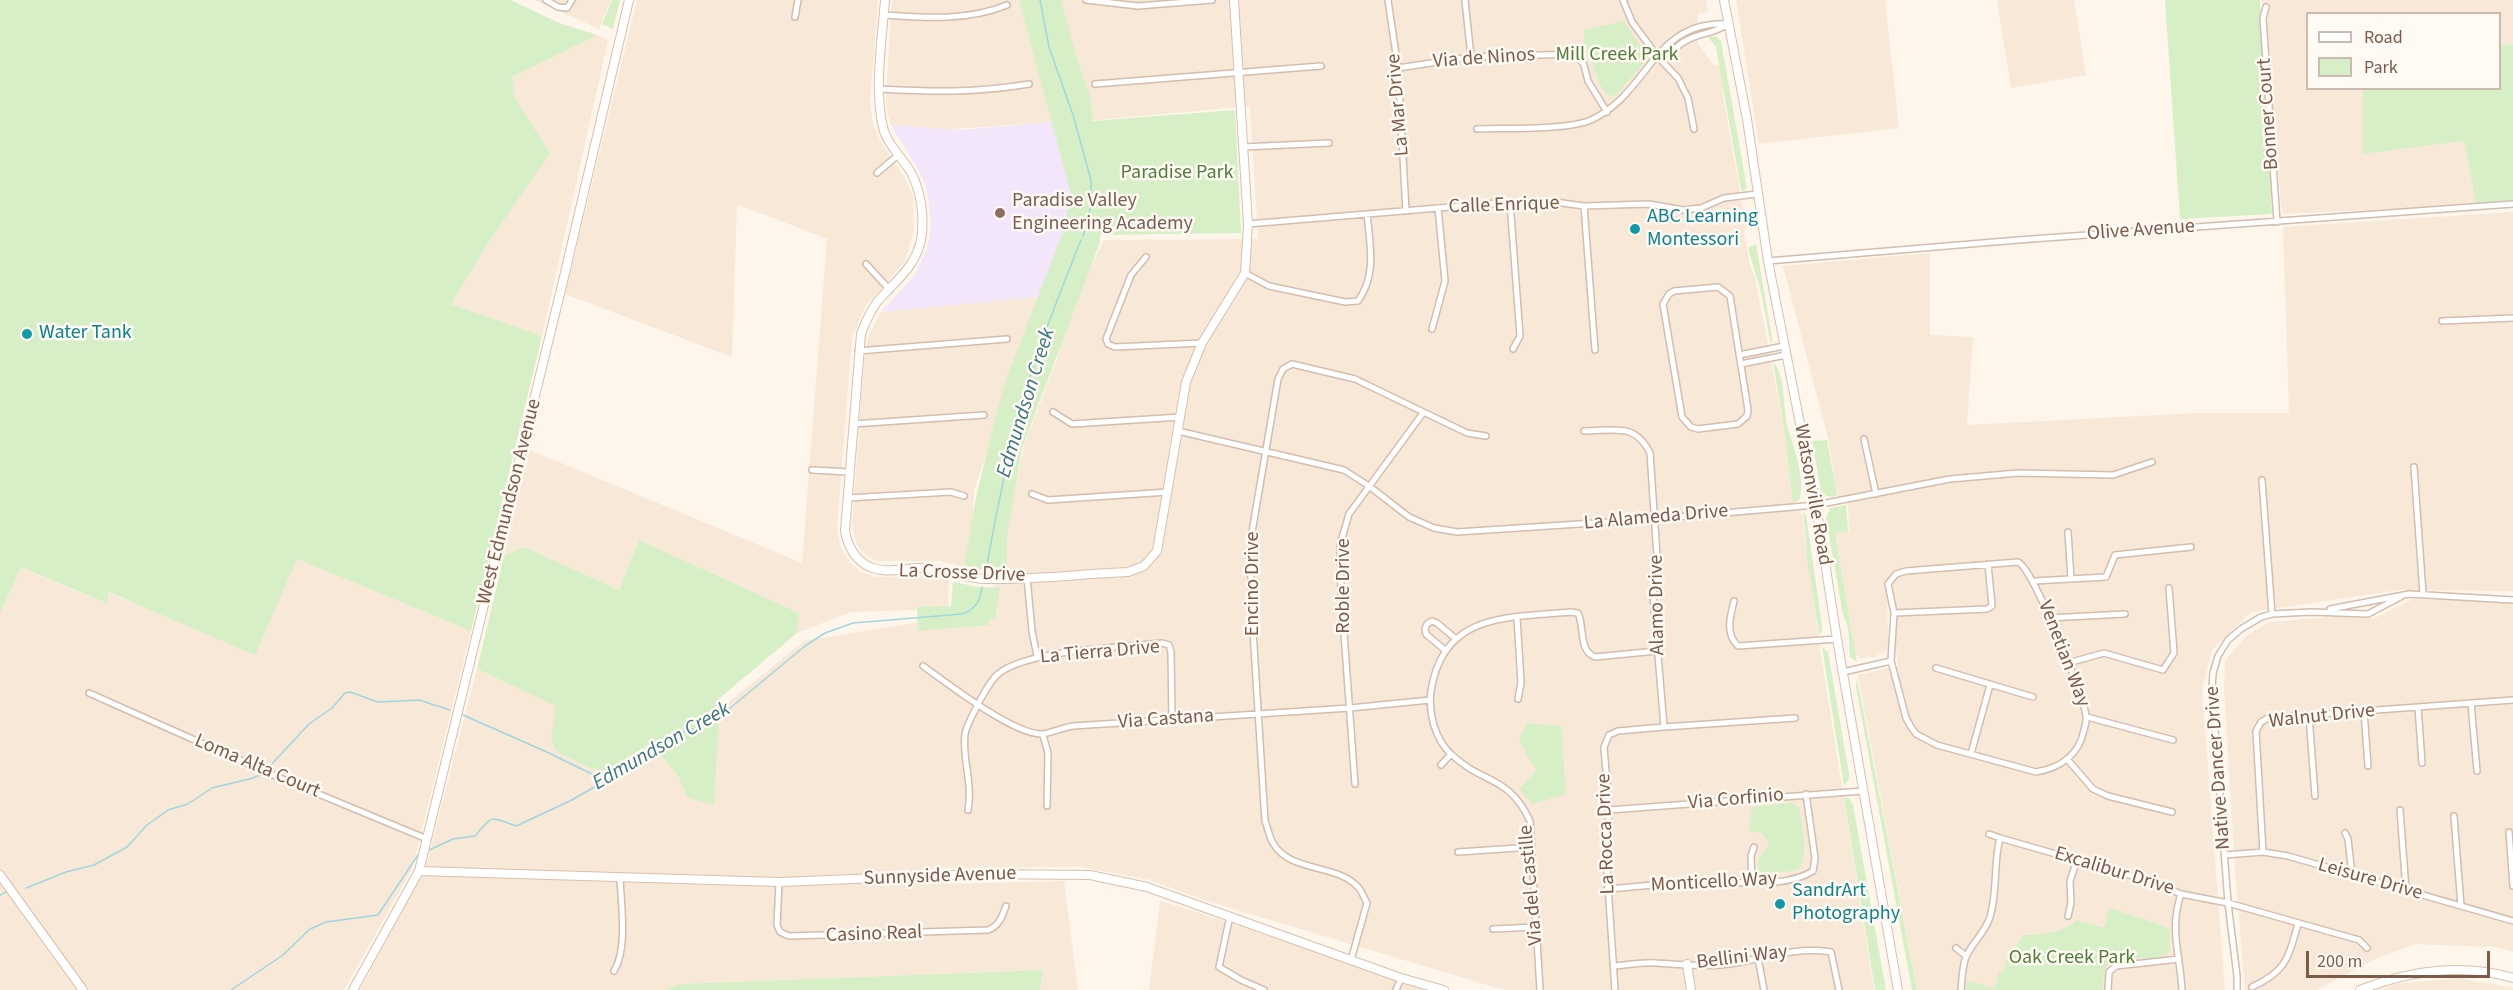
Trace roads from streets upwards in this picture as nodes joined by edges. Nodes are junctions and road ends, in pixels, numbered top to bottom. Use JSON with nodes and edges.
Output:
{"nodes":[{"id":1,"x":546,"y":0,"type":"edge"},
{"id":2,"x":572,"y":0,"type":"edge"},
{"id":3,"x":628,"y":0,"type":"edge"},
{"id":4,"x":798,"y":0,"type":"edge"},
{"id":5,"x":885,"y":0,"type":"edge"},
{"id":6,"x":1086,"y":0,"type":"edge"},
{"id":7,"x":1212,"y":0,"type":"edge"},
{"id":8,"x":1234,"y":0,"type":"edge"},
{"id":9,"x":1388,"y":0,"type":"edge"},
{"id":10,"x":1466,"y":0,"type":"edge"},
{"id":11,"x":1623,"y":0,"type":"edge"},
{"id":12,"x":1724,"y":0,"type":"edge"},
{"id":13,"x":1007,"y":5,"type":"dead end"},
{"id":14,"x":2266,"y":8,"type":"dead end"},
{"id":15,"x":884,"y":15,"type":"junction"},
{"id":16,"x":795,"y":17,"type":"dead end"},
{"id":17,"x":1729,"y":24,"type":"junction"},
{"id":18,"x":1471,"y":57,"type":"junction"},
{"id":19,"x":1658,"y":57,"type":"junction"},
{"id":20,"x":1321,"y":66,"type":"dead end"},
{"id":21,"x":1398,"y":68,"type":"junction"},
{"id":22,"x":1238,"y":71,"type":"junction"},
{"id":23,"x":1029,"y":84,"type":"dead end"},
{"id":24,"x":1095,"y":84,"type":"dead end"},
{"id":25,"x":880,"y":89,"type":"junction"},
{"id":26,"x":1607,"y":112,"type":"junction"},
{"id":27,"x":1477,"y":129,"type":"dead end"},
{"id":28,"x":1694,"y":129,"type":"dead end"},
{"id":29,"x":1329,"y":143,"type":"dead end"},
{"id":30,"x":1243,"y":147,"type":"junction"},
{"id":31,"x":898,"y":155,"type":"junction"},
{"id":32,"x":877,"y":173,"type":"dead end"},
{"id":33,"x":1757,"y":194,"type":"junction"},
{"id":34,"x":1510,"y":202,"type":"junction"},
{"id":35,"x":2513,"y":204,"type":"edge"},
{"id":36,"x":1584,"y":206,"type":"junction"},
{"id":37,"x":1438,"y":208,"type":"junction"},
{"id":38,"x":1406,"y":211,"type":"junction"},
{"id":39,"x":1366,"y":214,"type":"junction"},
{"id":40,"x":2277,"y":222,"type":"junction"},
{"id":41,"x":1248,"y":224,"type":"junction"},
{"id":42,"x":1146,"y":257,"type":"dead end"},
{"id":43,"x":1768,"y":261,"type":"junction"},
{"id":44,"x":866,"y":264,"type":"dead end"},
{"id":45,"x":1245,"y":273,"type":"junction"},
{"id":46,"x":890,"y":290,"type":"junction"},
{"id":47,"x":2513,"y":318,"type":"edge"},
{"id":48,"x":2442,"y":321,"type":"dead end"},
{"id":49,"x":1432,"y":329,"type":"dead end"},
{"id":50,"x":1007,"y":339,"type":"dead end"},
{"id":51,"x":1202,"y":343,"type":"junction"},
{"id":52,"x":1513,"y":349,"type":"dead end"},
{"id":53,"x":1595,"y":350,"type":"dead end"},
{"id":54,"x":1785,"y":350,"type":"junction"},
{"id":55,"x":858,"y":351,"type":"junction"},
{"id":56,"x":1739,"y":355,"type":"junction"},
{"id":57,"x":1741,"y":364,"type":"junction"},
{"id":58,"x":1053,"y":412,"type":"dead end"},
{"id":59,"x":1423,"y":413,"type":"junction"},
{"id":60,"x":984,"y":415,"type":"dead end"},
{"id":61,"x":1181,"y":417,"type":"junction"},
{"id":62,"x":853,"y":424,"type":"junction"},
{"id":63,"x":1178,"y":431,"type":"junction"},
{"id":64,"x":1584,"y":431,"type":"dead end"},
{"id":65,"x":1486,"y":436,"type":"dead end"},
{"id":66,"x":1864,"y":439,"type":"dead end"},
{"id":67,"x":1266,"y":452,"type":"junction"},
{"id":68,"x":2152,"y":462,"type":"dead end"},
{"id":69,"x":2414,"y":467,"type":"dead end"},
{"id":70,"x":813,"y":470,"type":"dead end"},
{"id":71,"x":849,"y":472,"type":"junction"},
{"id":72,"x":2262,"y":480,"type":"dead end"},
{"id":73,"x":1369,"y":486,"type":"junction"},
{"id":74,"x":1168,"y":492,"type":"junction"},
{"id":75,"x":1032,"y":494,"type":"dead end"},
{"id":76,"x":1876,"y":494,"type":"junction"},
{"id":77,"x":964,"y":496,"type":"dead end"},
{"id":78,"x":847,"y":498,"type":"junction"},
{"id":79,"x":1816,"y":505,"type":"junction"},
{"id":80,"x":1655,"y":519,"type":"junction"},
{"id":81,"x":2068,"y":532,"type":"dead end"},
{"id":82,"x":2191,"y":547,"type":"dead end"},
{"id":83,"x":1988,"y":564,"type":"junction"},
{"id":84,"x":1027,"y":578,"type":"junction"},
{"id":85,"x":2071,"y":579,"type":"junction"},
{"id":86,"x":2034,"y":581,"type":"junction"},
{"id":87,"x":2169,"y":588,"type":"dead end"},
{"id":88,"x":2423,"y":594,"type":"junction"},
{"id":89,"x":2402,"y":596,"type":"junction"},
{"id":90,"x":2513,"y":600,"type":"edge"},
{"id":91,"x":1734,"y":601,"type":"dead end"},
{"id":92,"x":2311,"y":612,"type":"junction"},
{"id":93,"x":1894,"y":613,"type":"junction"},
{"id":94,"x":2125,"y":614,"type":"dead end"},
{"id":95,"x":2272,"y":614,"type":"junction"},
{"id":96,"x":1517,"y":617,"type":"junction"},
{"id":97,"x":2049,"y":618,"type":"junction"},
{"id":98,"x":1456,"y":639,"type":"junction"},
{"id":99,"x":1837,"y":639,"type":"junction"},
{"id":100,"x":1446,"y":651,"type":"junction"},
{"id":101,"x":1657,"y":651,"type":"junction"},
{"id":102,"x":1037,"y":656,"type":"junction"},
{"id":103,"x":1891,"y":661,"type":"junction"},
{"id":104,"x":2068,"y":663,"type":"junction"},
{"id":105,"x":923,"y":666,"type":"dead end"},
{"id":106,"x":1936,"y":668,"type":"dead end"},
{"id":107,"x":1843,"y":672,"type":"junction"},
{"id":108,"x":1990,"y":685,"type":"junction"},
{"id":109,"x":88,"y":693,"type":"dead end"},
{"id":110,"x":2033,"y":697,"type":"dead end"},
{"id":111,"x":1518,"y":699,"type":"dead end"},
{"id":112,"x":1430,"y":700,"type":"junction"},
{"id":113,"x":2513,"y":700,"type":"edge"},
{"id":114,"x":978,"y":704,"type":"junction"},
{"id":115,"x":2471,"y":704,"type":"junction"},
{"id":116,"x":2418,"y":707,"type":"junction"},
{"id":117,"x":1350,"y":708,"type":"junction"},
{"id":118,"x":2364,"y":711,"type":"junction"},
{"id":119,"x":1259,"y":714,"type":"junction"},
{"id":120,"x":2308,"y":715,"type":"junction"},
{"id":121,"x":2087,"y":717,"type":"junction"},
{"id":122,"x":1795,"y":718,"type":"dead end"},
{"id":123,"x":1173,"y":719,"type":"junction"},
{"id":124,"x":1664,"y":726,"type":"junction"},
{"id":125,"x":1043,"y":735,"type":"junction"},
{"id":126,"x":2173,"y":740,"type":"dead end"},
{"id":127,"x":1451,"y":754,"type":"junction"},
{"id":128,"x":1971,"y":754,"type":"junction"},
{"id":129,"x":2067,"y":759,"type":"junction"},
{"id":130,"x":2422,"y":763,"type":"dead end"},
{"id":131,"x":1441,"y":765,"type":"dead end"},
{"id":132,"x":2368,"y":766,"type":"dead end"},
{"id":133,"x":2477,"y":771,"type":"dead end"},
{"id":134,"x":1355,"y":784,"type":"dead end"},
{"id":135,"x":1863,"y":791,"type":"junction"},
{"id":136,"x":1806,"y":794,"type":"junction"},
{"id":137,"x":2315,"y":796,"type":"dead end"},
{"id":138,"x":1047,"y":806,"type":"dead end"},
{"id":139,"x":968,"y":810,"type":"dead end"},
{"id":140,"x":1609,"y":810,"type":"junction"},
{"id":141,"x":2400,"y":810,"type":"dead end"},
{"id":142,"x":2172,"y":812,"type":"dead end"},
{"id":143,"x":2454,"y":816,"type":"dead end"},
{"id":144,"x":2509,"y":832,"type":"dead end"},
{"id":145,"x":2345,"y":833,"type":"dead end"},
{"id":146,"x":1989,"y":834,"type":"dead end"},
{"id":147,"x":427,"y":838,"type":"junction"},
{"id":148,"x":2000,"y":838,"type":"junction"},
{"id":149,"x":1754,"y":846,"type":"dead end"},
{"id":150,"x":1532,"y":847,"type":"junction"},
{"id":151,"x":1458,"y":852,"type":"dead end"},
{"id":152,"x":2263,"y":852,"type":"junction"},
{"id":153,"x":2225,"y":855,"type":"junction"},
{"id":154,"x":2077,"y":860,"type":"junction"},
{"id":155,"x":419,"y":871,"type":"junction"},
{"id":156,"x":0,"y":875,"type":"edge"},
{"id":157,"x":2352,"y":875,"type":"junction"},
{"id":158,"x":620,"y":878,"type":"junction"},
{"id":159,"x":779,"y":882,"type":"junction"},
{"id":160,"x":1752,"y":883,"type":"junction"},
{"id":161,"x":2513,"y":886,"type":"edge"},
{"id":162,"x":1608,"y":889,"type":"junction"},
{"id":163,"x":2406,"y":890,"type":"junction"},
{"id":164,"x":2181,"y":894,"type":"junction"},
{"id":165,"x":2228,"y":903,"type":"junction"},
{"id":166,"x":1006,"y":906,"type":"dead end"},
{"id":167,"x":2461,"y":906,"type":"junction"},
{"id":168,"x":1230,"y":916,"type":"junction"},
{"id":169,"x":2068,"y":916,"type":"dead end"},
{"id":170,"x":2513,"y":921,"type":"edge"},
{"id":171,"x":2298,"y":924,"type":"junction"},
{"id":172,"x":1537,"y":927,"type":"junction"},
{"id":173,"x":1493,"y":929,"type":"dead end"},
{"id":174,"x":1956,"y":948,"type":"dead end"},
{"id":175,"x":2367,"y":948,"type":"dead end"},
{"id":176,"x":1966,"y":956,"type":"junction"},
{"id":177,"x":1758,"y":958,"type":"junction"},
{"id":178,"x":2179,"y":959,"type":"junction"},
{"id":179,"x":1351,"y":960,"type":"junction"},
{"id":180,"x":1687,"y":964,"type":"junction"},
{"id":181,"x":1614,"y":966,"type":"junction"},
{"id":182,"x":614,"y":971,"type":"dead end"},
{"id":183,"x":1401,"y":978,"type":"junction"},
{"id":184,"x":2513,"y":978,"type":"edge"},
{"id":185,"x":2252,"y":987,"type":"dead end"},
{"id":186,"x":83,"y":990,"type":"edge"},
{"id":187,"x":353,"y":990,"type":"edge"},
{"id":188,"x":1264,"y":990,"type":"edge"},
{"id":189,"x":1396,"y":990,"type":"edge"},
{"id":190,"x":1444,"y":990,"type":"edge"},
{"id":191,"x":1540,"y":990,"type":"edge"},
{"id":192,"x":1615,"y":990,"type":"edge"},
{"id":193,"x":1691,"y":990,"type":"edge"},
{"id":194,"x":1764,"y":990,"type":"edge"},
{"id":195,"x":1839,"y":990,"type":"edge"},
{"id":196,"x":1898,"y":990,"type":"edge"},
{"id":197,"x":1961,"y":990,"type":"edge"},
{"id":198,"x":2108,"y":990,"type":"edge"},
{"id":199,"x":2182,"y":990,"type":"edge"},
{"id":200,"x":2236,"y":990,"type":"edge"},
{"id":201,"x":2360,"y":990,"type":"edge"}],
"edges":[{"from":1,"to":2,"type":"street"},
{"from":3,"to":147,"type":"street","name":"West Edmundson Avenue"},
{"from":4,"to":16,"type":"street"},
{"from":5,"to":15,"type":"street","name":"La Crosse Drive"},
{"from":6,"to":7,"type":"street"},
{"from":8,"to":22,"type":"street","name":"La Crosse Drive"},
{"from":9,"to":21,"type":"street","name":"La Mar Drive"},
{"from":10,"to":18,"type":"street"},
{"from":11,"to":19,"type":"street"},
{"from":12,"to":17,"type":"street","name":"Watsonville Road"},
{"from":13,"to":15,"type":"street"},
{"from":14,"to":40,"type":"street","name":"Bonner Court"},
{"from":15,"to":25,"type":"street","name":"La Crosse Drive"},
{"from":17,"to":19,"type":"street"},
{"from":17,"to":33,"type":"street","name":"Watsonville Road"},
{"from":18,"to":21,"type":"street","name":"Via de Ninos"},
{"from":18,"to":26,"type":"street","name":"Via de Ninos"},
{"from":19,"to":26,"type":"street"},
{"from":19,"to":28,"type":"street"},
{"from":20,"to":22,"type":"street"},
{"from":21,"to":38,"type":"street","name":"La Mar Drive"},
{"from":22,"to":24,"type":"street"},
{"from":22,"to":30,"type":"street","name":"La Crosse Drive"},
{"from":23,"to":25,"type":"street"},
{"from":25,"to":31,"type":"street","name":"La Crosse Drive"},
{"from":26,"to":27,"type":"street"},
{"from":29,"to":30,"type":"street"},
{"from":30,"to":41,"type":"street","name":"La Crosse Drive"},
{"from":31,"to":32,"type":"street"},
{"from":31,"to":46,"type":"street","name":"La Crosse Drive"},
{"from":33,"to":36,"type":"street","name":"Calle Enrique"},
{"from":33,"to":43,"type":"street","name":"Watsonville Road"},
{"from":34,"to":36,"type":"street","name":"Calle Enrique"},
{"from":34,"to":37,"type":"street","name":"Calle Enrique"},
{"from":34,"to":52,"type":"street"},
{"from":35,"to":40,"type":"street","name":"Olive Avenue"},
{"from":36,"to":53,"type":"street"},
{"from":37,"to":38,"type":"street","name":"Calle Enrique"},
{"from":37,"to":49,"type":"street"},
{"from":38,"to":39,"type":"street","name":"Calle Enrique"},
{"from":39,"to":41,"type":"street","name":"Calle Enrique"},
{"from":39,"to":45,"type":"street"},
{"from":40,"to":43,"type":"street","name":"Olive Avenue"},
{"from":41,"to":45,"type":"street","name":"La Crosse Drive"},
{"from":42,"to":51,"type":"street"},
{"from":43,"to":54,"type":"street","name":"Watsonville Road"},
{"from":44,"to":46,"type":"street"},
{"from":45,"to":51,"type":"street","name":"La Crosse Drive"},
{"from":46,"to":55,"type":"street","name":"La Crosse Drive"},
{"from":47,"to":48,"type":"street"},
{"from":50,"to":55,"type":"street"},
{"from":51,"to":61,"type":"street","name":"La Crosse Drive"},
{"from":54,"to":56,"type":"street"},
{"from":54,"to":57,"type":"street"},
{"from":54,"to":79,"type":"street","name":"Watsonville Road"},
{"from":55,"to":62,"type":"street","name":"La Crosse Drive"},
{"from":56,"to":57,"type":"street"},
{"from":56,"to":57,"type":"street"},
{"from":58,"to":61,"type":"street"},
{"from":59,"to":65,"type":"street","name":"Encino Drive"},
{"from":59,"to":67,"type":"street","name":"Encino Drive"},
{"from":59,"to":73,"type":"street","name":"Roble Drive"},
{"from":60,"to":62,"type":"street"},
{"from":61,"to":63,"type":"street","name":"La Crosse Drive"},
{"from":62,"to":71,"type":"street","name":"La Crosse Drive"},
{"from":63,"to":67,"type":"street","name":"La Alameda Drive"},
{"from":63,"to":74,"type":"street","name":"La Crosse Drive"},
{"from":64,"to":80,"type":"street","name":"Alamo Drive"},
{"from":66,"to":76,"type":"street"},
{"from":67,"to":73,"type":"street","name":"La Alameda Drive"},
{"from":67,"to":119,"type":"street","name":"Encino Drive"},
{"from":68,"to":76,"type":"street","name":"La Alameda Drive"},
{"from":69,"to":88,"type":"street"},
{"from":70,"to":71,"type":"street"},
{"from":71,"to":78,"type":"street","name":"La Crosse Drive"},
{"from":72,"to":95,"type":"street"},
{"from":73,"to":80,"type":"street","name":"La Alameda Drive"},
{"from":73,"to":117,"type":"street","name":"Roble Drive"},
{"from":74,"to":75,"type":"street"},
{"from":74,"to":84,"type":"street","name":"La Crosse Drive"},
{"from":76,"to":79,"type":"street","name":"La Alameda Drive"},
{"from":77,"to":78,"type":"street"},
{"from":78,"to":84,"type":"street","name":"La Crosse Drive"},
{"from":79,"to":80,"type":"street","name":"La Alameda Drive"},
{"from":79,"to":99,"type":"street","name":"Watsonville Road"},
{"from":80,"to":101,"type":"street","name":"Alamo Drive"},
{"from":81,"to":85,"type":"street"},
{"from":82,"to":85,"type":"street"},
{"from":83,"to":86,"type":"street","name":"Venetian Way"},
{"from":83,"to":93,"type":"street","name":"Venetian Way"},
{"from":83,"to":93,"type":"street"},
{"from":84,"to":102,"type":"street"},
{"from":85,"to":86,"type":"street"},
{"from":86,"to":97,"type":"street","name":"Venetian Way"},
{"from":87,"to":104,"type":"street"},
{"from":88,"to":89,"type":"street","name":"Native Dancer Drive"},
{"from":88,"to":90,"type":"street","name":"Native Dancer Drive"},
{"from":89,"to":92,"type":"street","name":"Native Dancer Drive"},
{"from":89,"to":92,"type":"street","name":"Native Dancer Drive"},
{"from":91,"to":99,"type":"street"},
{"from":92,"to":95,"type":"street","name":"Native Dancer Drive"},
{"from":93,"to":103,"type":"street","name":"Venetian Way"},
{"from":94,"to":97,"type":"street"},
{"from":95,"to":153,"type":"street","name":"Native Dancer Drive"},
{"from":96,"to":98,"type":"street","name":"Via del Castille"},
{"from":96,"to":101,"type":"street","name":"Via del Castille"},
{"from":96,"to":111,"type":"street"},
{"from":97,"to":104,"type":"street","name":"Venetian Way"},
{"from":98,"to":100,"type":"street","name":"Via del Castille"},
{"from":98,"to":100,"type":"street"},
{"from":99,"to":107,"type":"street","name":"Watsonville Road"},
{"from":100,"to":112,"type":"street","name":"Via del Castille"},
{"from":101,"to":124,"type":"street","name":"Alamo Drive"},
{"from":102,"to":114,"type":"street","name":"La Tierra Drive"},
{"from":102,"to":123,"type":"street","name":"La Tierra Drive"},
{"from":103,"to":107,"type":"street"},
{"from":103,"to":128,"type":"street","name":"Venetian Way"},
{"from":104,"to":121,"type":"street","name":"Venetian Way"},
{"from":105,"to":114,"type":"street"},
{"from":106,"to":108,"type":"street"},
{"from":107,"to":135,"type":"street","name":"Watsonville Road"},
{"from":108,"to":110,"type":"street"},
{"from":108,"to":128,"type":"street"},
{"from":109,"to":147,"type":"street","name":"Loma Alta Court"},
{"from":112,"to":117,"type":"street","name":"Via Castana"},
{"from":112,"to":127,"type":"street","name":"Via del Castille"},
{"from":113,"to":115,"type":"street","name":"Walnut Drive"},
{"from":114,"to":125,"type":"street"},
{"from":114,"to":139,"type":"street","name":"La Tierra Drive"},
{"from":115,"to":116,"type":"street","name":"Walnut Drive"},
{"from":115,"to":133,"type":"street"},
{"from":116,"to":118,"type":"street","name":"Walnut Drive"},
{"from":116,"to":130,"type":"street"},
{"from":117,"to":119,"type":"street","name":"Via Castana"},
{"from":117,"to":134,"type":"street","name":"Roble Drive"},
{"from":118,"to":120,"type":"street","name":"Walnut Drive"},
{"from":118,"to":132,"type":"street"},
{"from":119,"to":123,"type":"street","name":"Via Castana"},
{"from":119,"to":179,"type":"street","name":"Encino Drive"},
{"from":120,"to":137,"type":"street"},
{"from":120,"to":152,"type":"street","name":"Walnut Drive"},
{"from":121,"to":126,"type":"street"},
{"from":121,"to":129,"type":"street","name":"Venetian Way"},
{"from":122,"to":124,"type":"street"},
{"from":123,"to":125,"type":"street","name":"Via Castana"},
{"from":124,"to":140,"type":"street","name":"La Rocca Drive"},
{"from":125,"to":138,"type":"street"},
{"from":127,"to":131,"type":"street"},
{"from":127,"to":150,"type":"street","name":"Via del Castille"},
{"from":128,"to":129,"type":"street","name":"Venetian Way"},
{"from":129,"to":142,"type":"street"},
{"from":135,"to":136,"type":"street","name":"Via Corfinio"},
{"from":135,"to":196,"type":"street","name":"Watsonville Road"},
{"from":136,"to":140,"type":"street","name":"Via Corfinio"},
{"from":136,"to":160,"type":"street","name":"Monticello Way"},
{"from":140,"to":162,"type":"street","name":"La Rocca Drive"},
{"from":141,"to":163,"type":"street"},
{"from":143,"to":167,"type":"street"},
{"from":144,"to":161,"type":"street"},
{"from":145,"to":157,"type":"street"},
{"from":146,"to":148,"type":"street","name":"Excalibur Drive"},
{"from":147,"to":155,"type":"street","name":"West Edmundson Avenue"},
{"from":148,"to":154,"type":"street","name":"Excalibur Drive"},
{"from":148,"to":176,"type":"street"},
{"from":149,"to":160,"type":"street"},
{"from":150,"to":151,"type":"street"},
{"from":150,"to":172,"type":"street","name":"Via del Castille"},
{"from":152,"to":153,"type":"street","name":"Leisure Drive"},
{"from":152,"to":157,"type":"street","name":"Leisure Drive"},
{"from":153,"to":165,"type":"street","name":"Native Dancer Drive"},
{"from":154,"to":164,"type":"street","name":"Excalibur Drive"},
{"from":154,"to":169,"type":"street"},
{"from":155,"to":158,"type":"street","name":"Sunnyside Avenue"},
{"from":155,"to":187,"type":"street","name":"West Edmundson Avenue"},
{"from":156,"to":186,"type":"street"},
{"from":157,"to":163,"type":"street","name":"Leisure Drive"},
{"from":158,"to":159,"type":"street","name":"Sunnyside Avenue"},
{"from":158,"to":182,"type":"street"},
{"from":159,"to":166,"type":"street","name":"Casino Real"},
{"from":159,"to":168,"type":"street","name":"Sunnyside Avenue"},
{"from":160,"to":162,"type":"street","name":"Monticello Way"},
{"from":162,"to":181,"type":"street","name":"La Rocca Drive"},
{"from":163,"to":167,"type":"street","name":"Leisure Drive"},
{"from":164,"to":165,"type":"street","name":"Excalibur Drive"},
{"from":164,"to":178,"type":"street"},
{"from":165,"to":171,"type":"street","name":"Excalibur Drive"},
{"from":165,"to":200,"type":"street","name":"Native Dancer Drive"},
{"from":167,"to":170,"type":"street","name":"Leisure Drive"},
{"from":168,"to":179,"type":"street","name":"Sunnyside Avenue"},
{"from":168,"to":188,"type":"street"},
{"from":171,"to":175,"type":"street","name":"Excalibur Drive"},
{"from":171,"to":185,"type":"street"},
{"from":172,"to":173,"type":"street"},
{"from":172,"to":191,"type":"street","name":"Via del Castille"},
{"from":174,"to":176,"type":"street"},
{"from":176,"to":197,"type":"street"},
{"from":177,"to":180,"type":"street","name":"Bellini Way"},
{"from":177,"to":194,"type":"street"},
{"from":177,"to":195,"type":"street","name":"Bellini Way"},
{"from":178,"to":198,"type":"street"},
{"from":178,"to":199,"type":"street"},
{"from":179,"to":183,"type":"street","name":"Sunnyside Avenue"},
{"from":180,"to":181,"type":"street","name":"Bellini Way"},
{"from":180,"to":193,"type":"street"},
{"from":181,"to":192,"type":"street","name":"La Rocca Drive"},
{"from":183,"to":189,"type":"street"},
{"from":183,"to":190,"type":"street","name":"Sunnyside Avenue"},
{"from":184,"to":201,"type":"street"}]}
